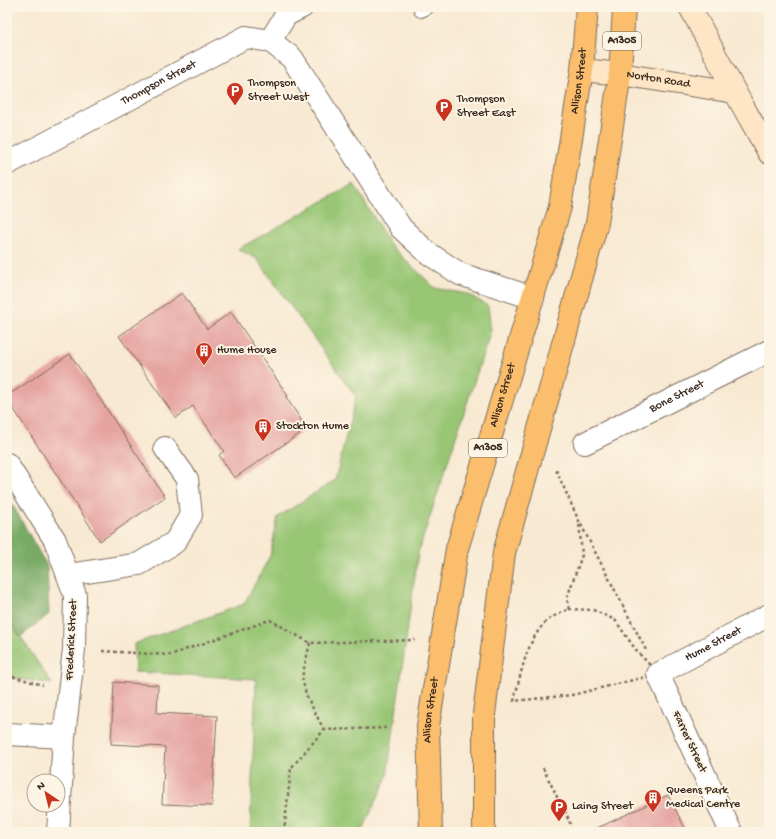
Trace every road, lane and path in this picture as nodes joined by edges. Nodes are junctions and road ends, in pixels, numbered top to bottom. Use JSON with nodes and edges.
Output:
{"nodes":[{"id":1,"x":302,"y":7,"type":"edge"},
{"id":2,"x":587,"y":7,"type":"edge"},
{"id":3,"x":624,"y":7,"type":"edge"},
{"id":4,"x":690,"y":7,"type":"edge"},
{"id":5,"x":270,"y":40,"type":"junction"},
{"id":6,"x":582,"y":70,"type":"junction"},
{"id":7,"x":620,"y":74,"type":"junction"},
{"id":8,"x":735,"y":92,"type":"junction"},
{"id":9,"x":769,"y":153,"type":"edge"},
{"id":10,"x":7,"y":164,"type":"edge"},
{"id":11,"x":533,"y":298,"type":"junction"},
{"id":12,"x":769,"y":351,"type":"edge"},
{"id":13,"x":585,"y":443,"type":"dead end"},
{"id":14,"x":165,"y":448,"type":"dead end"},
{"id":15,"x":553,"y":463,"type":"dead end"},
{"id":16,"x":7,"y":464,"type":"edge"},
{"id":17,"x":578,"y":519,"type":"junction"},
{"id":18,"x":68,"y":575,"type":"junction"},
{"id":19,"x":569,"y":609,"type":"junction"},
{"id":20,"x":769,"y":615,"type":"edge"},
{"id":21,"x":442,"y":639,"type":"junction"},
{"id":22,"x":310,"y":643,"type":"junction"},
{"id":23,"x":74,"y":649,"type":"junction"},
{"id":24,"x":652,"y":663,"type":"junction"},
{"id":25,"x":7,"y":675,"type":"edge"},
{"id":26,"x":69,"y":691,"type":"junction"},
{"id":27,"x":386,"y":728,"type":"dead end"},
{"id":28,"x":324,"y":730,"type":"junction"},
{"id":29,"x":7,"y":734,"type":"edge"},
{"id":30,"x":64,"y":737,"type":"junction"},
{"id":31,"x":542,"y":768,"type":"dead end"},
{"id":32,"x":566,"y":812,"type":"dead end"},
{"id":33,"x":58,"y":832,"type":"edge"},
{"id":34,"x":284,"y":832,"type":"edge"},
{"id":35,"x":431,"y":832,"type":"edge"},
{"id":36,"x":484,"y":832,"type":"edge"},
{"id":37,"x":731,"y":832,"type":"edge"}],
"edges":[{"from":1,"to":5,"type":"street"},
{"from":2,"to":6,"type":"main road","name":"Allison Street","number":"A1305"},
{"from":3,"to":7,"type":"main road","number":"A1305"},
{"from":4,"to":8,"type":"street"},
{"from":5,"to":10,"type":"street","name":"Thompson Street"},
{"from":5,"to":11,"type":"street"},
{"from":6,"to":7,"type":"street","name":"Norton Road"},
{"from":6,"to":11,"type":"main road","name":"Allison Street","number":"A1305"},
{"from":7,"to":8,"type":"street","name":"Norton Road"},
{"from":7,"to":36,"type":"main road","number":"A1305"},
{"from":8,"to":9,"type":"street"},
{"from":11,"to":21,"type":"main road","name":"Allison Street","number":"A1305"},
{"from":12,"to":13,"type":"street","name":"Bone Street"},
{"from":14,"to":18,"type":"street"},
{"from":15,"to":17,"type":"path"},
{"from":16,"to":18,"type":"street","name":"Frederick Street"},
{"from":17,"to":19,"type":"path"},
{"from":17,"to":24,"type":"path"},
{"from":18,"to":23,"type":"street","name":"Frederick Street"},
{"from":19,"to":24,"type":"path"},
{"from":19,"to":24,"type":"path"},
{"from":20,"to":24,"type":"street","name":"Hume Street"},
{"from":21,"to":22,"type":"path"},
{"from":21,"to":35,"type":"main road","name":"Allison Street","number":"A1305"},
{"from":22,"to":23,"type":"path"},
{"from":22,"to":28,"type":"path"},
{"from":23,"to":26,"type":"street","name":"Frederick Street"},
{"from":24,"to":37,"type":"street","name":"Farrer Street"},
{"from":25,"to":26,"type":"path"},
{"from":26,"to":30,"type":"street","name":"Frederick Street"},
{"from":27,"to":28,"type":"path"},
{"from":28,"to":34,"type":"path"},
{"from":29,"to":30,"type":"street"},
{"from":30,"to":33,"type":"street","name":"Frederick Street"},
{"from":31,"to":32,"type":"path"}]}
